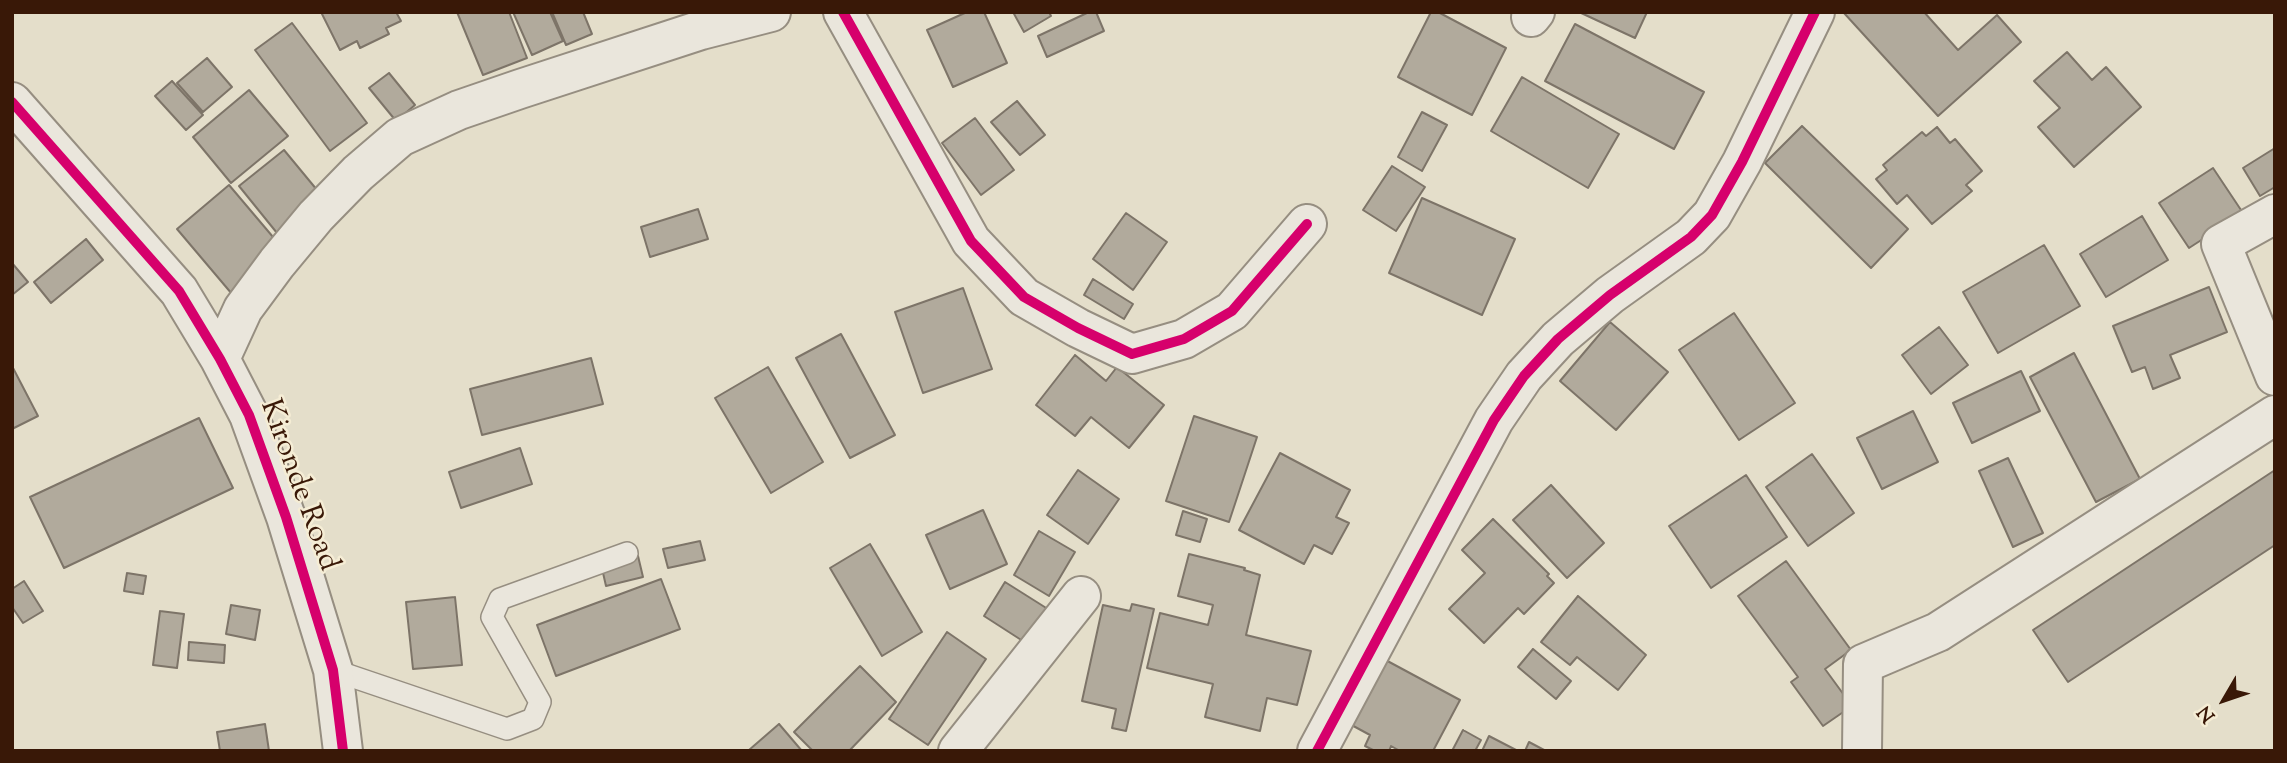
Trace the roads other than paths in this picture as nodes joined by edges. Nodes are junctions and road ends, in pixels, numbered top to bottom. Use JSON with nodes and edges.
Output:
{"nodes":[{"id":1,"x":771,"y":12,"type":"edge"},
{"id":2,"x":844,"y":12,"type":"edge"},
{"id":3,"x":1815,"y":12,"type":"edge"},
{"id":4,"x":12,"y":102,"type":"edge"},
{"id":5,"x":2275,"y":214,"type":"edge"},
{"id":6,"x":1307,"y":224,"type":"dead end"},
{"id":7,"x":220,"y":359,"type":"junction"},
{"id":8,"x":2275,"y":376,"type":"edge"},
{"id":9,"x":2275,"y":415,"type":"edge"},
{"id":10,"x":627,"y":553,"type":"dead end"},
{"id":11,"x":1081,"y":596,"type":"dead end"},
{"id":12,"x":334,"y":670,"type":"junction"},
{"id":13,"x":344,"y":751,"type":"edge"},
{"id":14,"x":958,"y":751,"type":"edge"},
{"id":15,"x":1317,"y":751,"type":"edge"},
{"id":16,"x":1862,"y":751,"type":"edge"}],
"edges":[{"from":1,"to":7,"type":"street"},
{"from":2,"to":6,"type":"street"},
{"from":3,"to":15,"type":"street"},
{"from":4,"to":7,"type":"street","name":"Kironde Road"},
{"from":5,"to":8,"type":"street"},
{"from":7,"to":12,"type":"street","name":"Kironde Road"},
{"from":9,"to":16,"type":"street"},
{"from":10,"to":12,"type":"lane"},
{"from":11,"to":14,"type":"street"},
{"from":12,"to":13,"type":"street","name":"Kironde Road"}]}
